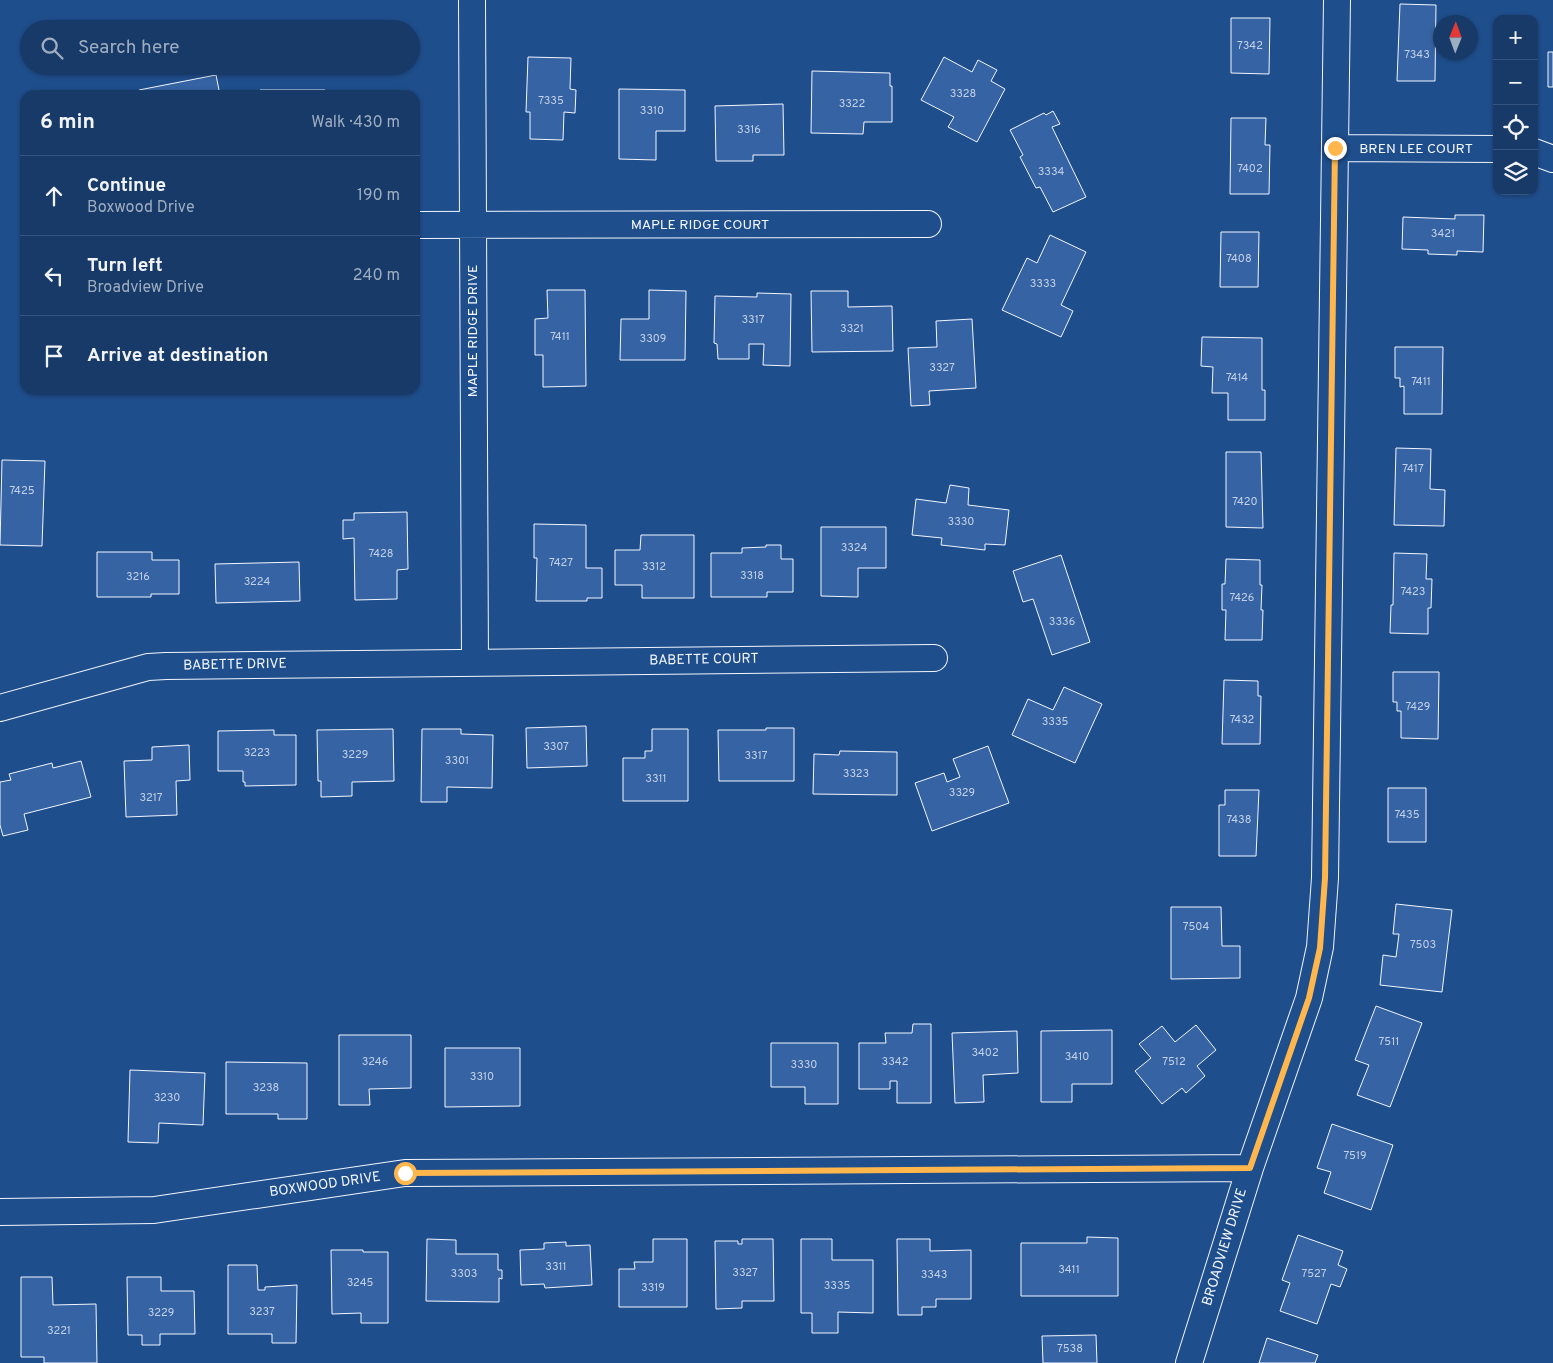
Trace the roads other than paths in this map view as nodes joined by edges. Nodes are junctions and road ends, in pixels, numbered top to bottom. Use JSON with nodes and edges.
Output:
{"nodes":[{"id":1,"x":472,"y":0,"type":"edge"},
{"id":2,"x":1337,"y":0,"type":"edge"},
{"id":3,"x":1335,"y":148,"type":"junction"},
{"id":4,"x":1493,"y":149,"type":"edge"},
{"id":5,"x":1538,"y":154,"type":"edge"},
{"id":6,"x":1553,"y":160,"type":"edge"},
{"id":7,"x":928,"y":224,"type":"dead end"},
{"id":8,"x":420,"y":225,"type":"edge"},
{"id":9,"x":473,"y":225,"type":"junction"},
{"id":10,"x":934,"y":658,"type":"dead end"},
{"id":11,"x":475,"y":663,"type":"junction"},
{"id":12,"x":0,"y":708,"type":"edge"},
{"id":13,"x":1250,"y":1168,"type":"junction"},
{"id":14,"x":0,"y":1212,"type":"edge"},
{"id":15,"x":1189,"y":1363,"type":"edge"}],
"edges":[{"from":1,"to":9,"type":"street","name":"MAPLE RIDGE DRIVE"},
{"from":2,"to":3,"type":"street","name":"BROADVIEW DRIVE"},
{"from":3,"to":4,"type":"street","name":"BREN LEE COURT"},
{"from":3,"to":13,"type":"street","name":"BROADVIEW DRIVE"},
{"from":5,"to":6,"type":"street"},
{"from":7,"to":9,"type":"street","name":"MAPLE RIDGE COURT"},
{"from":8,"to":9,"type":"street","name":"MAPLE RIDGE COURT"},
{"from":9,"to":11,"type":"street","name":"MAPLE RIDGE DRIVE"},
{"from":10,"to":11,"type":"street","name":"BABETTE COURT"},
{"from":11,"to":12,"type":"street","name":"BABETTE DRIVE"},
{"from":13,"to":14,"type":"street","name":"BOXWOOD DRIVE"},
{"from":13,"to":15,"type":"street","name":"BROADVIEW DRIVE"}]}
